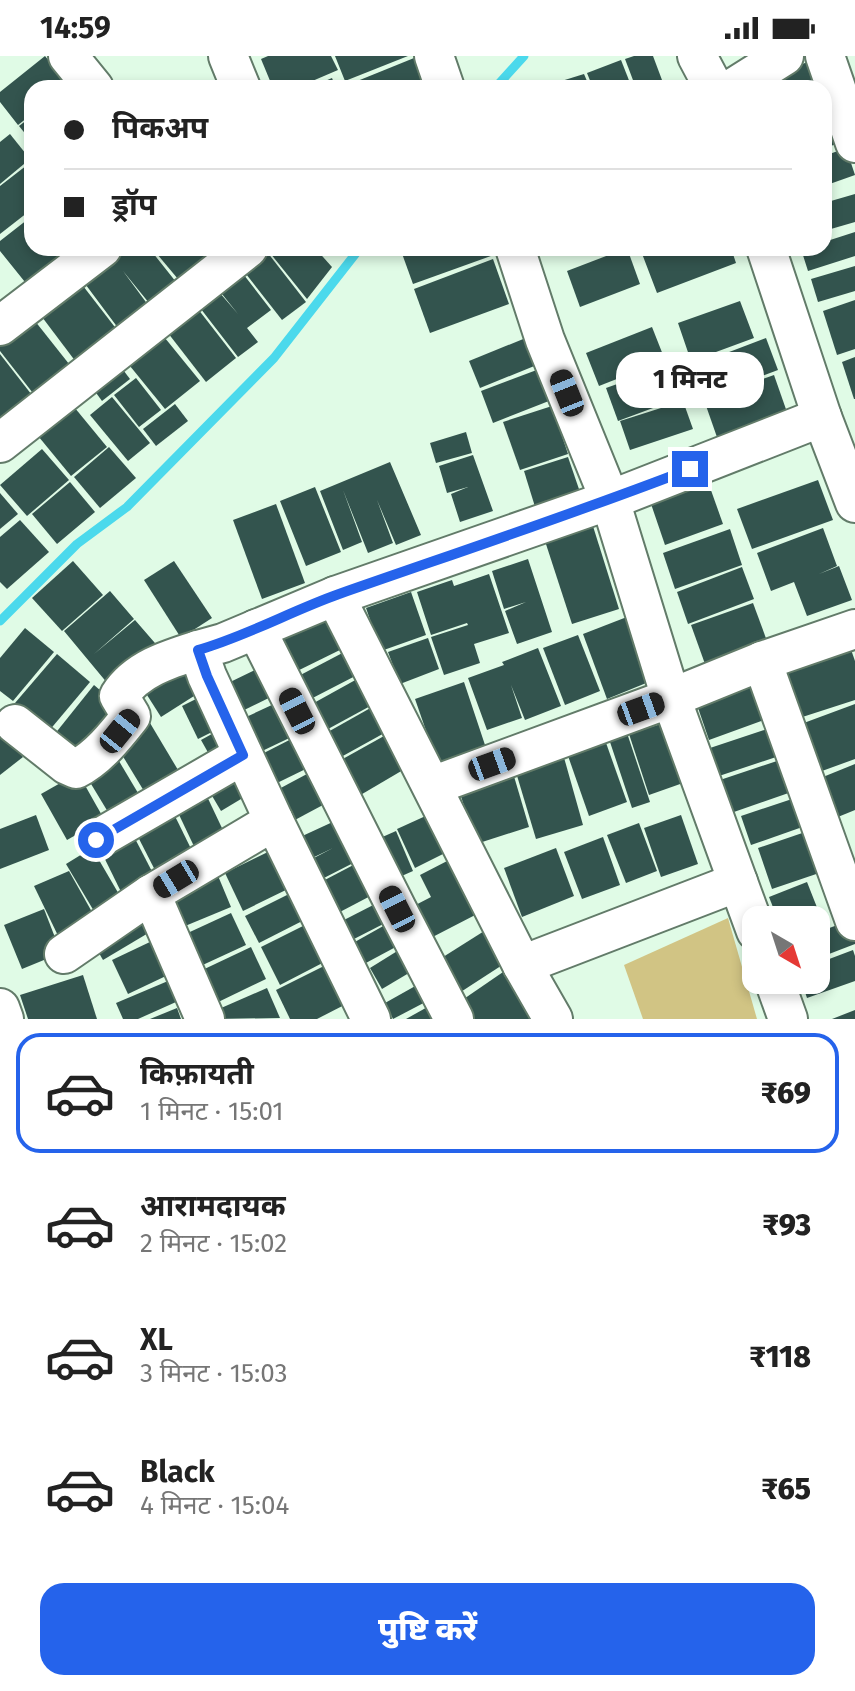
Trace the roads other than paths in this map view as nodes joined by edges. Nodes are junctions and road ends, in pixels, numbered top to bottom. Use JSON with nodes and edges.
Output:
{"nodes":[{"id":1,"x":68,"y":56,"type":"edge"},
{"id":2,"x":228,"y":56,"type":"edge"},
{"id":3,"x":697,"y":56,"type":"edge"},
{"id":4,"x":784,"y":56,"type":"edge"},
{"id":5,"x":825,"y":56,"type":"edge"},
{"id":6,"x":88,"y":80,"type":"edge"},
{"id":7,"x":238,"y":80,"type":"edge"},
{"id":8,"x":710,"y":80,"type":"edge"},
{"id":9,"x":746,"y":80,"type":"edge"},
{"id":10,"x":855,"y":143,"type":"edge"},
{"id":11,"x":90,"y":256,"type":"edge"},
{"id":12,"x":238,"y":256,"type":"edge"},
{"id":13,"x":518,"y":256,"type":"edge"},
{"id":14,"x":769,"y":256,"type":"edge"},
{"id":15,"x":5,"y":311,"type":"edge"},
{"id":16,"x":822,"y":417,"type":"junction"},
{"id":17,"x":0,"y":443,"type":"edge"},
{"id":18,"x":610,"y":500,"type":"junction"},
{"id":19,"x":855,"y":503,"type":"edge"},
{"id":20,"x":335,"y":596,"type":"junction"},
{"id":21,"x":256,"y":629,"type":"junction"},
{"id":22,"x":855,"y":629,"type":"edge"},
{"id":23,"x":198,"y":650,"type":"junction"},
{"id":24,"x":762,"y":661,"type":"junction"},
{"id":25,"x":671,"y":698,"type":"junction"},
{"id":26,"x":15,"y":724,"type":"dead end"},
{"id":27,"x":243,"y":755,"type":"junction"},
{"id":28,"x":432,"y":786,"type":"junction"},
{"id":29,"x":274,"y":821,"type":"junction"},
{"id":30,"x":96,"y":840,"type":"dead end"},
{"id":31,"x":738,"y":882,"type":"junction"},
{"id":32,"x":151,"y":894,"type":"junction"},
{"id":33,"x":747,"y":906,"type":"edge"},
{"id":34,"x":855,"y":921,"type":"edge"},
{"id":35,"x":64,"y":954,"type":"dead end"},
{"id":36,"x":522,"y":965,"type":"junction"},
{"id":37,"x":779,"y":994,"type":"edge"},
{"id":38,"x":0,"y":1008,"type":"edge"},
{"id":39,"x":4,"y":1019,"type":"edge"},
{"id":40,"x":205,"y":1019,"type":"edge"},
{"id":41,"x":371,"y":1019,"type":"edge"},
{"id":42,"x":454,"y":1019,"type":"edge"},
{"id":43,"x":553,"y":1019,"type":"edge"},
{"id":44,"x":788,"y":1019,"type":"edge"}],
"edges":[{"from":1,"to":6,"type":"street"},
{"from":2,"to":7,"type":"street"},
{"from":3,"to":8,"type":"street"},
{"from":4,"to":9,"type":"street"},
{"from":5,"to":10,"type":"street"},
{"from":11,"to":15,"type":"street"},
{"from":12,"to":17,"type":"street"},
{"from":13,"to":18,"type":"street"},
{"from":14,"to":16,"type":"street"},
{"from":16,"to":18,"type":"street"},
{"from":16,"to":19,"type":"street"},
{"from":18,"to":20,"type":"street"},
{"from":18,"to":25,"type":"street"},
{"from":20,"to":21,"type":"street"},
{"from":20,"to":28,"type":"street"},
{"from":21,"to":23,"type":"street"},
{"from":21,"to":42,"type":"street"},
{"from":22,"to":24,"type":"street"},
{"from":23,"to":26,"type":"street"},
{"from":23,"to":27,"type":"street"},
{"from":24,"to":25,"type":"street"},
{"from":24,"to":34,"type":"street"},
{"from":25,"to":28,"type":"street"},
{"from":25,"to":31,"type":"street"},
{"from":27,"to":29,"type":"street"},
{"from":27,"to":30,"type":"street"},
{"from":28,"to":36,"type":"street"},
{"from":29,"to":32,"type":"street"},
{"from":29,"to":41,"type":"street"},
{"from":31,"to":33,"type":"street"},
{"from":31,"to":36,"type":"street"},
{"from":32,"to":35,"type":"street"},
{"from":32,"to":40,"type":"street"},
{"from":36,"to":43,"type":"street"},
{"from":37,"to":44,"type":"street"},
{"from":38,"to":39,"type":"street"}]}
